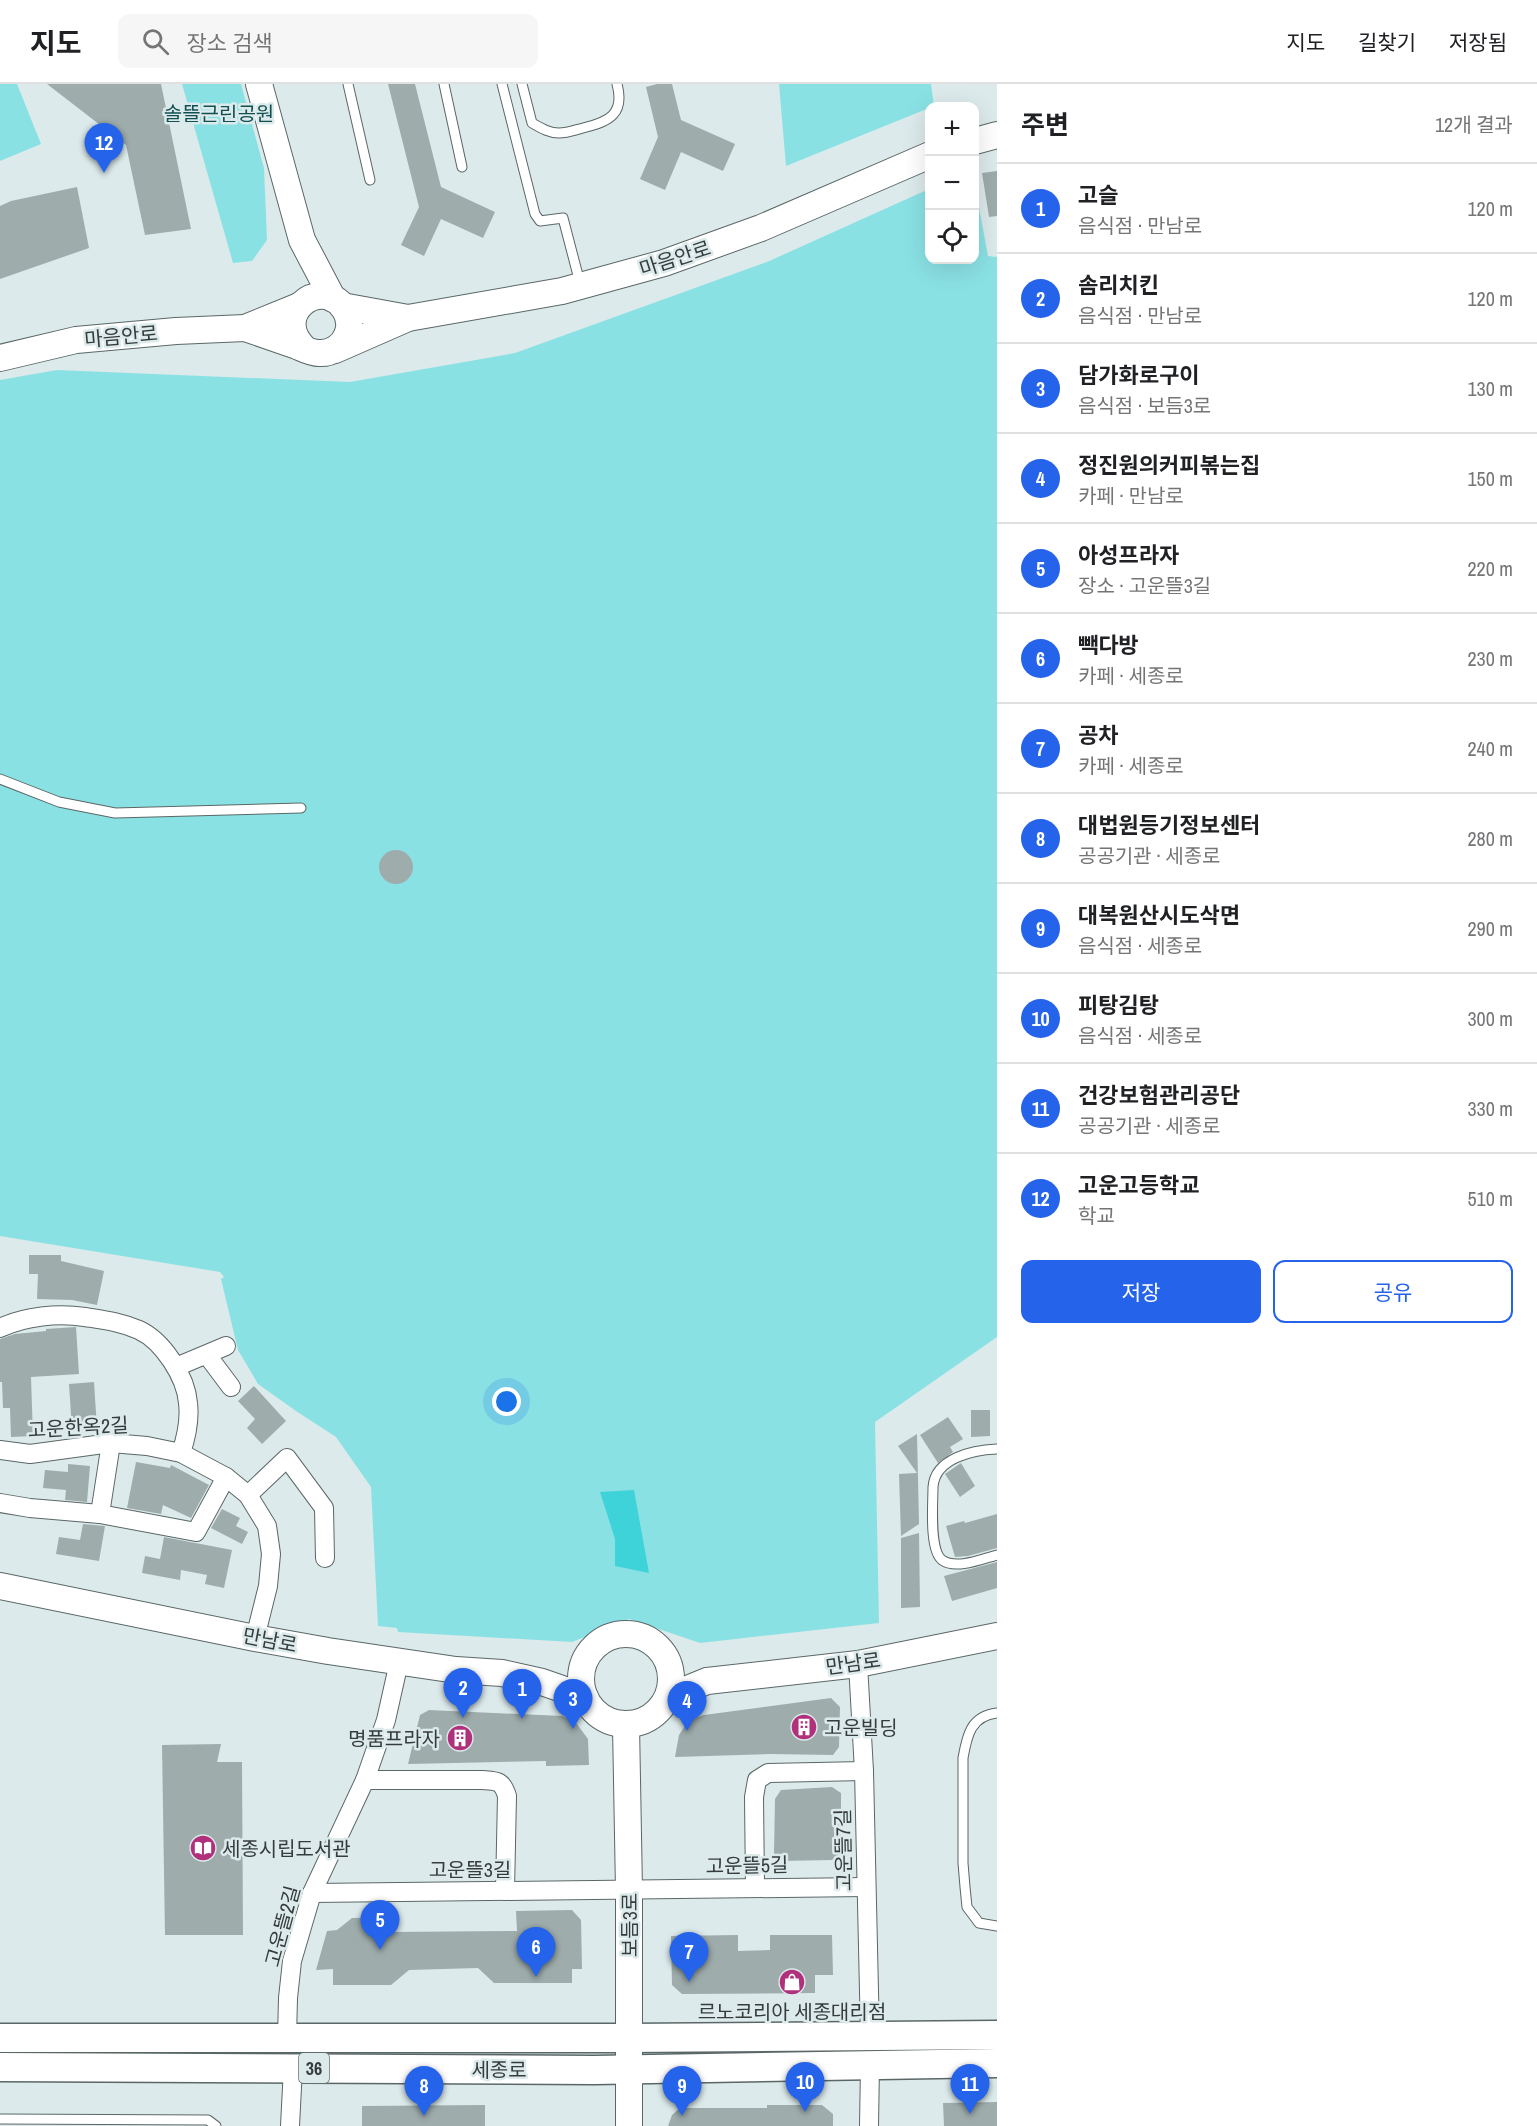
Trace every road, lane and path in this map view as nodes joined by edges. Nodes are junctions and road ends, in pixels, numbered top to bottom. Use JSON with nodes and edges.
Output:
{"nodes":[{"id":1,"x":259,"y":84,"type":"edge"},
{"id":2,"x":348,"y":84,"type":"edge"},
{"id":3,"x":444,"y":84,"type":"edge"},
{"id":4,"x":502,"y":84,"type":"edge"},
{"id":5,"x":522,"y":84,"type":"edge"},
{"id":6,"x":617,"y":84,"type":"edge"},
{"id":7,"x":997,"y":135,"type":"edge"},
{"id":8,"x":979,"y":140,"type":"edge"},
{"id":9,"x":928,"y":156,"type":"edge"},
{"id":10,"x":462,"y":168,"type":"dead end"},
{"id":11,"x":370,"y":180,"type":"dead end"},
{"id":12,"x":302,"y":240,"type":"junction"},
{"id":13,"x":581,"y":285,"type":"junction"},
{"id":14,"x":338,"y":302,"type":"junction"},
{"id":15,"x":301,"y":304,"type":"junction"},
{"id":16,"x":408,"y":318,"type":"junction"},
{"id":17,"x":245,"y":328,"type":"junction"},
{"id":18,"x":305,"y":349,"type":"junction"},
{"id":19,"x":335,"y":350,"type":"junction"},
{"id":20,"x":0,"y":358,"type":"edge"},
{"id":21,"x":0,"y":780,"type":"edge"},
{"id":22,"x":301,"y":808,"type":"dead end"},
{"id":23,"x":0,"y":1328,"type":"edge"},
{"id":24,"x":226,"y":1346,"type":"dead end"},
{"id":25,"x":207,"y":1355,"type":"junction"},
{"id":26,"x":176,"y":1367,"type":"junction"},
{"id":27,"x":231,"y":1387,"type":"dead end"},
{"id":28,"x":111,"y":1443,"type":"junction"},
{"id":29,"x":997,"y":1449,"type":"edge"},
{"id":30,"x":0,"y":1450,"type":"edge"},
{"id":31,"x":181,"y":1453,"type":"junction"},
{"id":32,"x":226,"y":1477,"type":"junction"},
{"id":33,"x":248,"y":1495,"type":"junction"},
{"id":34,"x":0,"y":1503,"type":"edge"},
{"id":35,"x":100,"y":1514,"type":"junction"},
{"id":36,"x":997,"y":1555,"type":"edge"},
{"id":37,"x":325,"y":1558,"type":"dead end"},
{"id":38,"x":0,"y":1586,"type":"edge"},
{"id":39,"x":997,"y":1636,"type":"edge"},
{"id":40,"x":255,"y":1638,"type":"junction"},
{"id":41,"x":664,"y":1654,"type":"junction"},
{"id":42,"x":587,"y":1657,"type":"junction"},
{"id":43,"x":399,"y":1662,"type":"junction"},
{"id":44,"x":858,"y":1664,"type":"junction"},
{"id":45,"x":707,"y":1681,"type":"junction"},
{"id":46,"x":542,"y":1682,"type":"junction"},
{"id":47,"x":585,"y":1697,"type":"junction"},
{"id":48,"x":668,"y":1697,"type":"junction"},
{"id":49,"x":997,"y":1713,"type":"edge"},
{"id":50,"x":626,"y":1725,"type":"junction"},
{"id":51,"x":864,"y":1771,"type":"junction"},
{"id":52,"x":365,"y":1780,"type":"junction"},
{"id":53,"x":754,"y":1887,"type":"junction"},
{"id":54,"x":866,"y":1887,"type":"junction"},
{"id":55,"x":629,"y":1890,"type":"junction"},
{"id":56,"x":505,"y":1891,"type":"junction"},
{"id":57,"x":312,"y":1893,"type":"junction"},
{"id":58,"x":997,"y":1926,"type":"edge"},
{"id":59,"x":870,"y":2035,"type":"junction"},
{"id":60,"x":997,"y":2035,"type":"edge"},
{"id":61,"x":0,"y":2038,"type":"edge"},
{"id":62,"x":287,"y":2038,"type":"junction"},
{"id":63,"x":628,"y":2038,"type":"junction"},
{"id":64,"x":997,"y":2063,"type":"edge"},
{"id":65,"x":870,"y":2065,"type":"junction"},
{"id":66,"x":0,"y":2067,"type":"edge"},
{"id":67,"x":293,"y":2068,"type":"junction"},
{"id":68,"x":628,"y":2069,"type":"junction"},
{"id":69,"x":0,"y":2119,"type":"edge"},
{"id":70,"x":57,"y":2122,"type":"edge"},
{"id":71,"x":216,"y":2126,"type":"edge"},
{"id":72,"x":290,"y":2126,"type":"edge"},
{"id":73,"x":629,"y":2126,"type":"edge"},
{"id":74,"x":869,"y":2126,"type":"edge"}],
"edges":[{"from":1,"to":12,"type":"street"},
{"from":2,"to":11,"type":"lane"},
{"from":3,"to":10,"type":"lane"},
{"from":4,"to":13,"type":"lane"},
{"from":5,"to":6,"type":"lane"},
{"from":7,"to":8,"type":"street"},
{"from":9,"to":13,"type":"street","name":"마음안로"},
{"from":12,"to":14,"type":"street"},
{"from":12,"to":15,"type":"street"},
{"from":13,"to":16,"type":"street","name":"마음안로"},
{"from":14,"to":15,"type":"street"},
{"from":14,"to":16,"type":"street"},
{"from":14,"to":19,"type":"street"},
{"from":15,"to":17,"type":"street"},
{"from":15,"to":18,"type":"street"},
{"from":16,"to":19,"type":"street"},
{"from":17,"to":18,"type":"street"},
{"from":17,"to":20,"type":"street","name":"마음안로"},
{"from":18,"to":19,"type":"street"},
{"from":21,"to":22,"type":"lane"},
{"from":23,"to":26,"type":"street"},
{"from":24,"to":25,"type":"street"},
{"from":25,"to":26,"type":"street"},
{"from":25,"to":27,"type":"street"},
{"from":26,"to":31,"type":"street"},
{"from":28,"to":30,"type":"street","name":"고운한옥2길"},
{"from":28,"to":31,"type":"street","name":"고운한옥2길"},
{"from":28,"to":35,"type":"street"},
{"from":29,"to":36,"type":"lane"},
{"from":31,"to":32,"type":"street","name":"고운한옥2길"},
{"from":32,"to":33,"type":"street","name":"고운한옥2길"},
{"from":32,"to":35,"type":"street"},
{"from":33,"to":37,"type":"street"},
{"from":33,"to":40,"type":"street","name":"고운한옥2길"},
{"from":34,"to":35,"type":"street"},
{"from":38,"to":40,"type":"street","name":"만남로"},
{"from":39,"to":44,"type":"street","name":"만남로"},
{"from":40,"to":43,"type":"street","name":"만남로"},
{"from":41,"to":42,"type":"street"},
{"from":41,"to":45,"type":"street"},
{"from":41,"to":48,"type":"street"},
{"from":42,"to":46,"type":"street"},
{"from":42,"to":47,"type":"street"},
{"from":43,"to":46,"type":"street","name":"만남로"},
{"from":43,"to":52,"type":"street","name":"고운뜰2길"},
{"from":44,"to":45,"type":"street","name":"만남로"},
{"from":44,"to":51,"type":"street","name":"고운뜰7길"},
{"from":45,"to":48,"type":"street","name":"만남로"},
{"from":46,"to":47,"type":"street","name":"만남로"},
{"from":47,"to":50,"type":"street"},
{"from":48,"to":50,"type":"street"},
{"from":49,"to":58,"type":"lane"},
{"from":50,"to":55,"type":"street","name":"보듬3로"},
{"from":51,"to":53,"type":"street"},
{"from":51,"to":54,"type":"street","name":"고운뜰7길"},
{"from":52,"to":56,"type":"street"},
{"from":52,"to":57,"type":"street","name":"고운뜰2길"},
{"from":53,"to":54,"type":"street","name":"고운뜰5길"},
{"from":53,"to":55,"type":"street","name":"고운뜰5길"},
{"from":54,"to":59,"type":"street","name":"고운뜰7길"},
{"from":55,"to":56,"type":"street","name":"고운뜰3길"},
{"from":55,"to":63,"type":"street","name":"보듬3로"},
{"from":56,"to":57,"type":"street","name":"고운뜰3길"},
{"from":57,"to":62,"type":"street","name":"고운뜰2길"},
{"from":59,"to":60,"type":"main road","name":"세종로","number":"36"},
{"from":59,"to":63,"type":"main road","name":"세종로","number":"36"},
{"from":61,"to":62,"type":"main road","name":"세종로","number":"36"},
{"from":62,"to":63,"type":"main road","name":"세종로","number":"36"},
{"from":63,"to":68,"type":"street","name":"보듬3로"},
{"from":64,"to":65,"type":"main road","name":"세종로","number":"36"},
{"from":65,"to":68,"type":"main road","name":"세종로","number":"36"},
{"from":65,"to":74,"type":"street"},
{"from":66,"to":67,"type":"main road","name":"세종로","number":"36"},
{"from":67,"to":68,"type":"main road","name":"세종로","number":"36"},
{"from":67,"to":72,"type":"street"},
{"from":68,"to":73,"type":"street","name":"보듬3로"},
{"from":69,"to":70,"type":"lane"},
{"from":70,"to":71,"type":"lane"}]}
